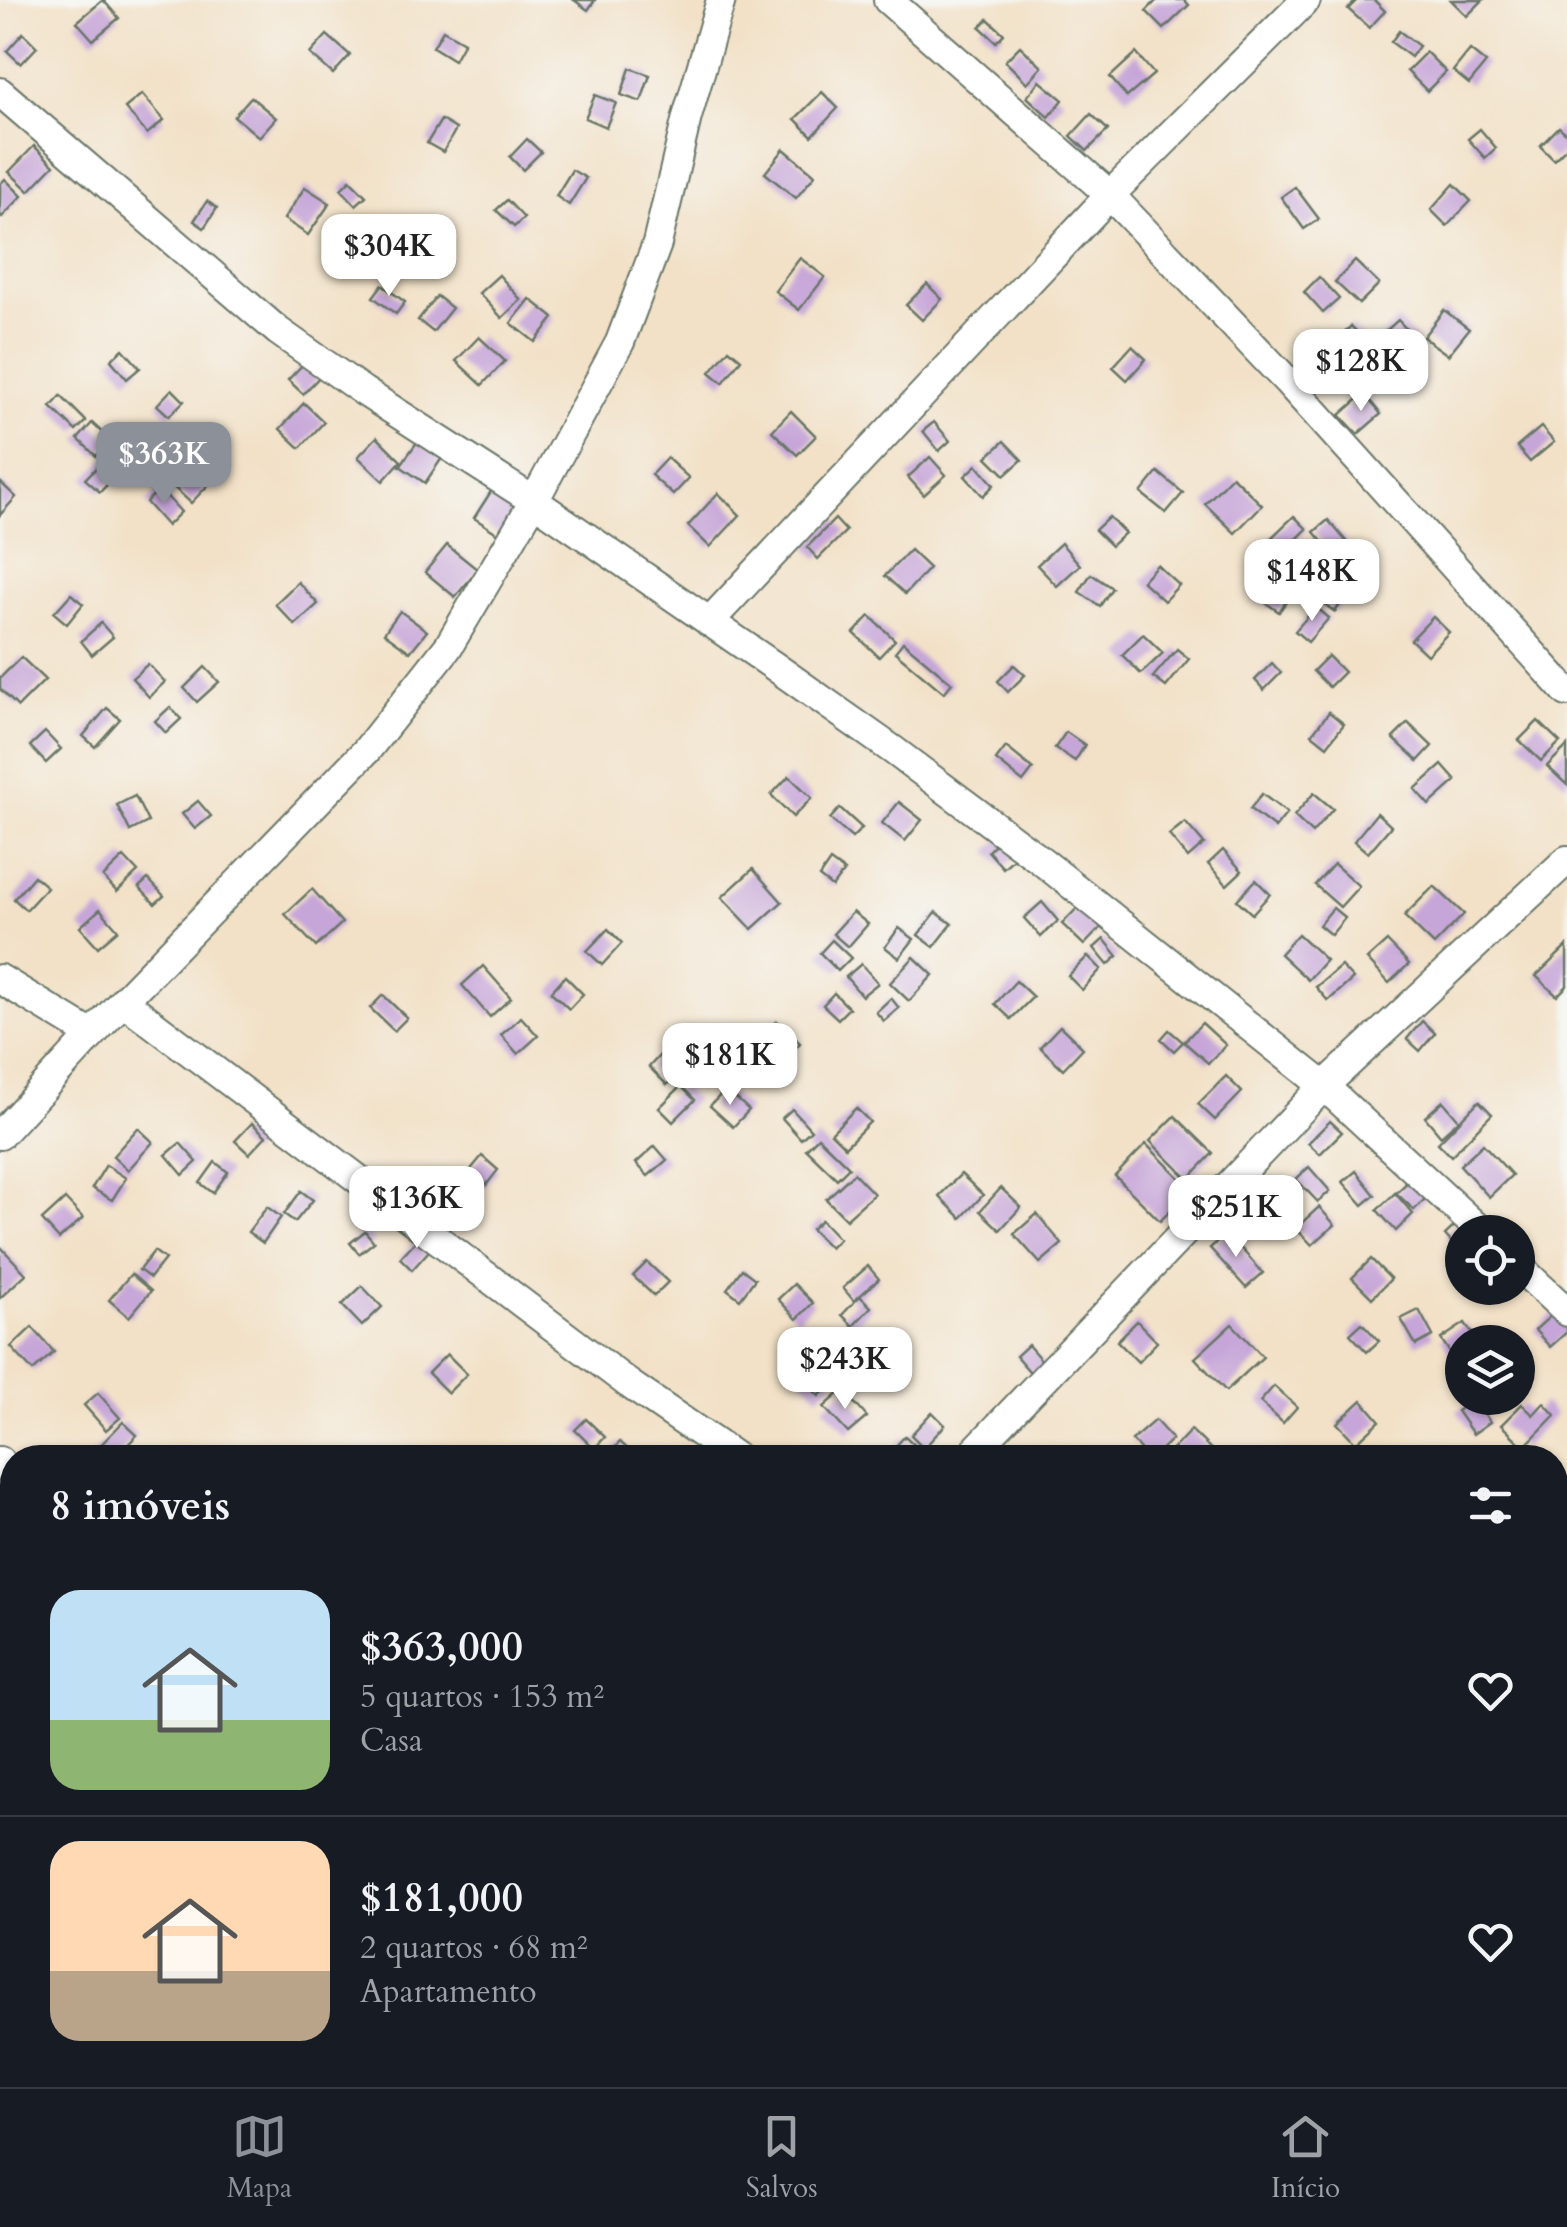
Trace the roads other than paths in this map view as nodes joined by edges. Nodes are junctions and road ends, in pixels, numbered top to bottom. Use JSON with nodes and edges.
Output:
{"nodes":[{"id":1,"x":722,"y":0,"type":"edge"},
{"id":2,"x":888,"y":0,"type":"edge"},
{"id":3,"x":1306,"y":0,"type":"edge"},
{"id":4,"x":0,"y":92,"type":"edge"},
{"id":5,"x":1110,"y":195,"type":"junction"},
{"id":6,"x":534,"y":501,"type":"junction"},
{"id":7,"x":709,"y":622,"type":"junction"},
{"id":8,"x":1567,"y":692,"type":"edge"},
{"id":9,"x":1567,"y":860,"type":"edge"},
{"id":10,"x":0,"y":978,"type":"edge"},
{"id":11,"x":123,"y":1001,"type":"junction"},
{"id":12,"x":92,"y":1035,"type":"junction"},
{"id":13,"x":1324,"y":1086,"type":"junction"},
{"id":14,"x":0,"y":1135,"type":"edge"},
{"id":15,"x":1464,"y":1215,"type":"edge"},
{"id":16,"x":1535,"y":1282,"type":"edge"},
{"id":17,"x":1567,"y":1312,"type":"edge"},
{"id":18,"x":717,"y":1445,"type":"edge"},
{"id":19,"x":980,"y":1445,"type":"edge"}],
"edges":[{"from":1,"to":6,"type":"street"},
{"from":2,"to":5,"type":"street"},
{"from":3,"to":5,"type":"street"},
{"from":4,"to":6,"type":"street"},
{"from":5,"to":7,"type":"street"},
{"from":5,"to":8,"type":"street"},
{"from":6,"to":7,"type":"street"},
{"from":6,"to":11,"type":"street"},
{"from":7,"to":13,"type":"street"},
{"from":9,"to":13,"type":"street"},
{"from":10,"to":12,"type":"street"},
{"from":11,"to":12,"type":"street"},
{"from":11,"to":18,"type":"street"},
{"from":12,"to":14,"type":"street"},
{"from":13,"to":15,"type":"street"},
{"from":13,"to":19,"type":"street"},
{"from":16,"to":17,"type":"street"}]}
